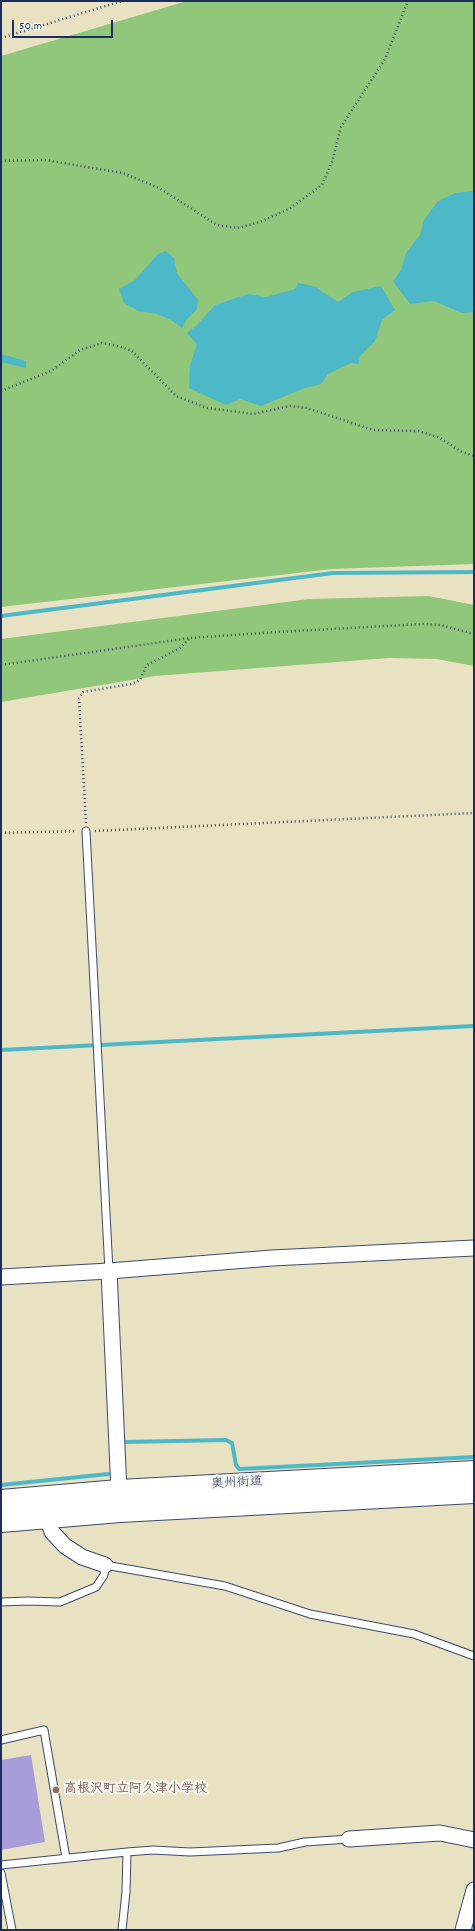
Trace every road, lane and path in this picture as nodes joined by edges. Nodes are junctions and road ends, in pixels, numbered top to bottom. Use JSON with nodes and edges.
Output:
{"nodes":[{"id":1,"x":122,"y":1,"type":"edge"},
{"id":2,"x":408,"y":1,"type":"edge"},
{"id":3,"x":1,"y":38,"type":"edge"},
{"id":4,"x":1,"y":161,"type":"edge"},
{"id":5,"x":1,"y":391,"type":"edge"},
{"id":6,"x":474,"y":456,"type":"edge"},
{"id":7,"x":474,"y":634,"type":"edge"},
{"id":8,"x":190,"y":638,"type":"junction"},
{"id":9,"x":1,"y":665,"type":"edge"},
{"id":10,"x":474,"y":813,"type":"edge"},
{"id":11,"x":86,"y":831,"type":"junction"},
{"id":12,"x":1,"y":833,"type":"edge"},
{"id":13,"x":474,"y":1248,"type":"edge"},
{"id":14,"x":109,"y":1271,"type":"junction"},
{"id":15,"x":1,"y":1277,"type":"edge"},
{"id":16,"x":474,"y":1472,"type":"edge"},
{"id":17,"x":119,"y":1491,"type":"junction"},
{"id":18,"x":474,"y":1492,"type":"edge"},
{"id":19,"x":1,"y":1501,"type":"edge"},
{"id":20,"x":47,"y":1517,"type":"junction"},
{"id":21,"x":1,"y":1521,"type":"edge"},
{"id":22,"x":105,"y":1565,"type":"junction"},
{"id":23,"x":1,"y":1602,"type":"edge"},
{"id":24,"x":474,"y":1656,"type":"edge"},
{"id":25,"x":1,"y":1740,"type":"edge"},
{"id":26,"x":349,"y":1839,"type":"joint"},
{"id":27,"x":474,"y":1840,"type":"edge"},
{"id":28,"x":127,"y":1852,"type":"junction"},
{"id":29,"x":66,"y":1858,"type":"junction"},
{"id":30,"x":1,"y":1865,"type":"edge"},
{"id":31,"x":1,"y":1873,"type":"edge"},
{"id":32,"x":474,"y":1890,"type":"edge"},
{"id":33,"x":12,"y":1930,"type":"edge"},
{"id":34,"x":122,"y":1930,"type":"edge"},
{"id":35,"x":463,"y":1930,"type":"edge"}],
"edges":[{"from":1,"to":3,"type":"path"},
{"from":2,"to":4,"type":"path"},
{"from":5,"to":6,"type":"path"},
{"from":7,"to":8,"type":"path"},
{"from":8,"to":9,"type":"path"},
{"from":8,"to":11,"type":"path"},
{"from":10,"to":11,"type":"path"},
{"from":11,"to":12,"type":"path"},
{"from":11,"to":14,"type":"lane"},
{"from":13,"to":14,"type":"street"},
{"from":14,"to":15,"type":"street"},
{"from":14,"to":17,"type":"street"},
{"from":16,"to":17,"type":"highway","name":"奥州街道"},
{"from":17,"to":19,"type":"highway","name":"奥州街道"},
{"from":18,"to":20,"type":"highway","name":"奥州街道"},
{"from":20,"to":21,"type":"highway","name":"奥州街道"},
{"from":20,"to":22,"type":"street"},
{"from":22,"to":23,"type":"lane"},
{"from":22,"to":24,"type":"lane"},
{"from":25,"to":29,"type":"lane"},
{"from":26,"to":27,"type":"street"},
{"from":26,"to":28,"type":"lane"},
{"from":28,"to":29,"type":"lane"},
{"from":28,"to":34,"type":"lane"},
{"from":29,"to":30,"type":"lane"},
{"from":31,"to":33,"type":"lane"},
{"from":32,"to":35,"type":"street"}]}
